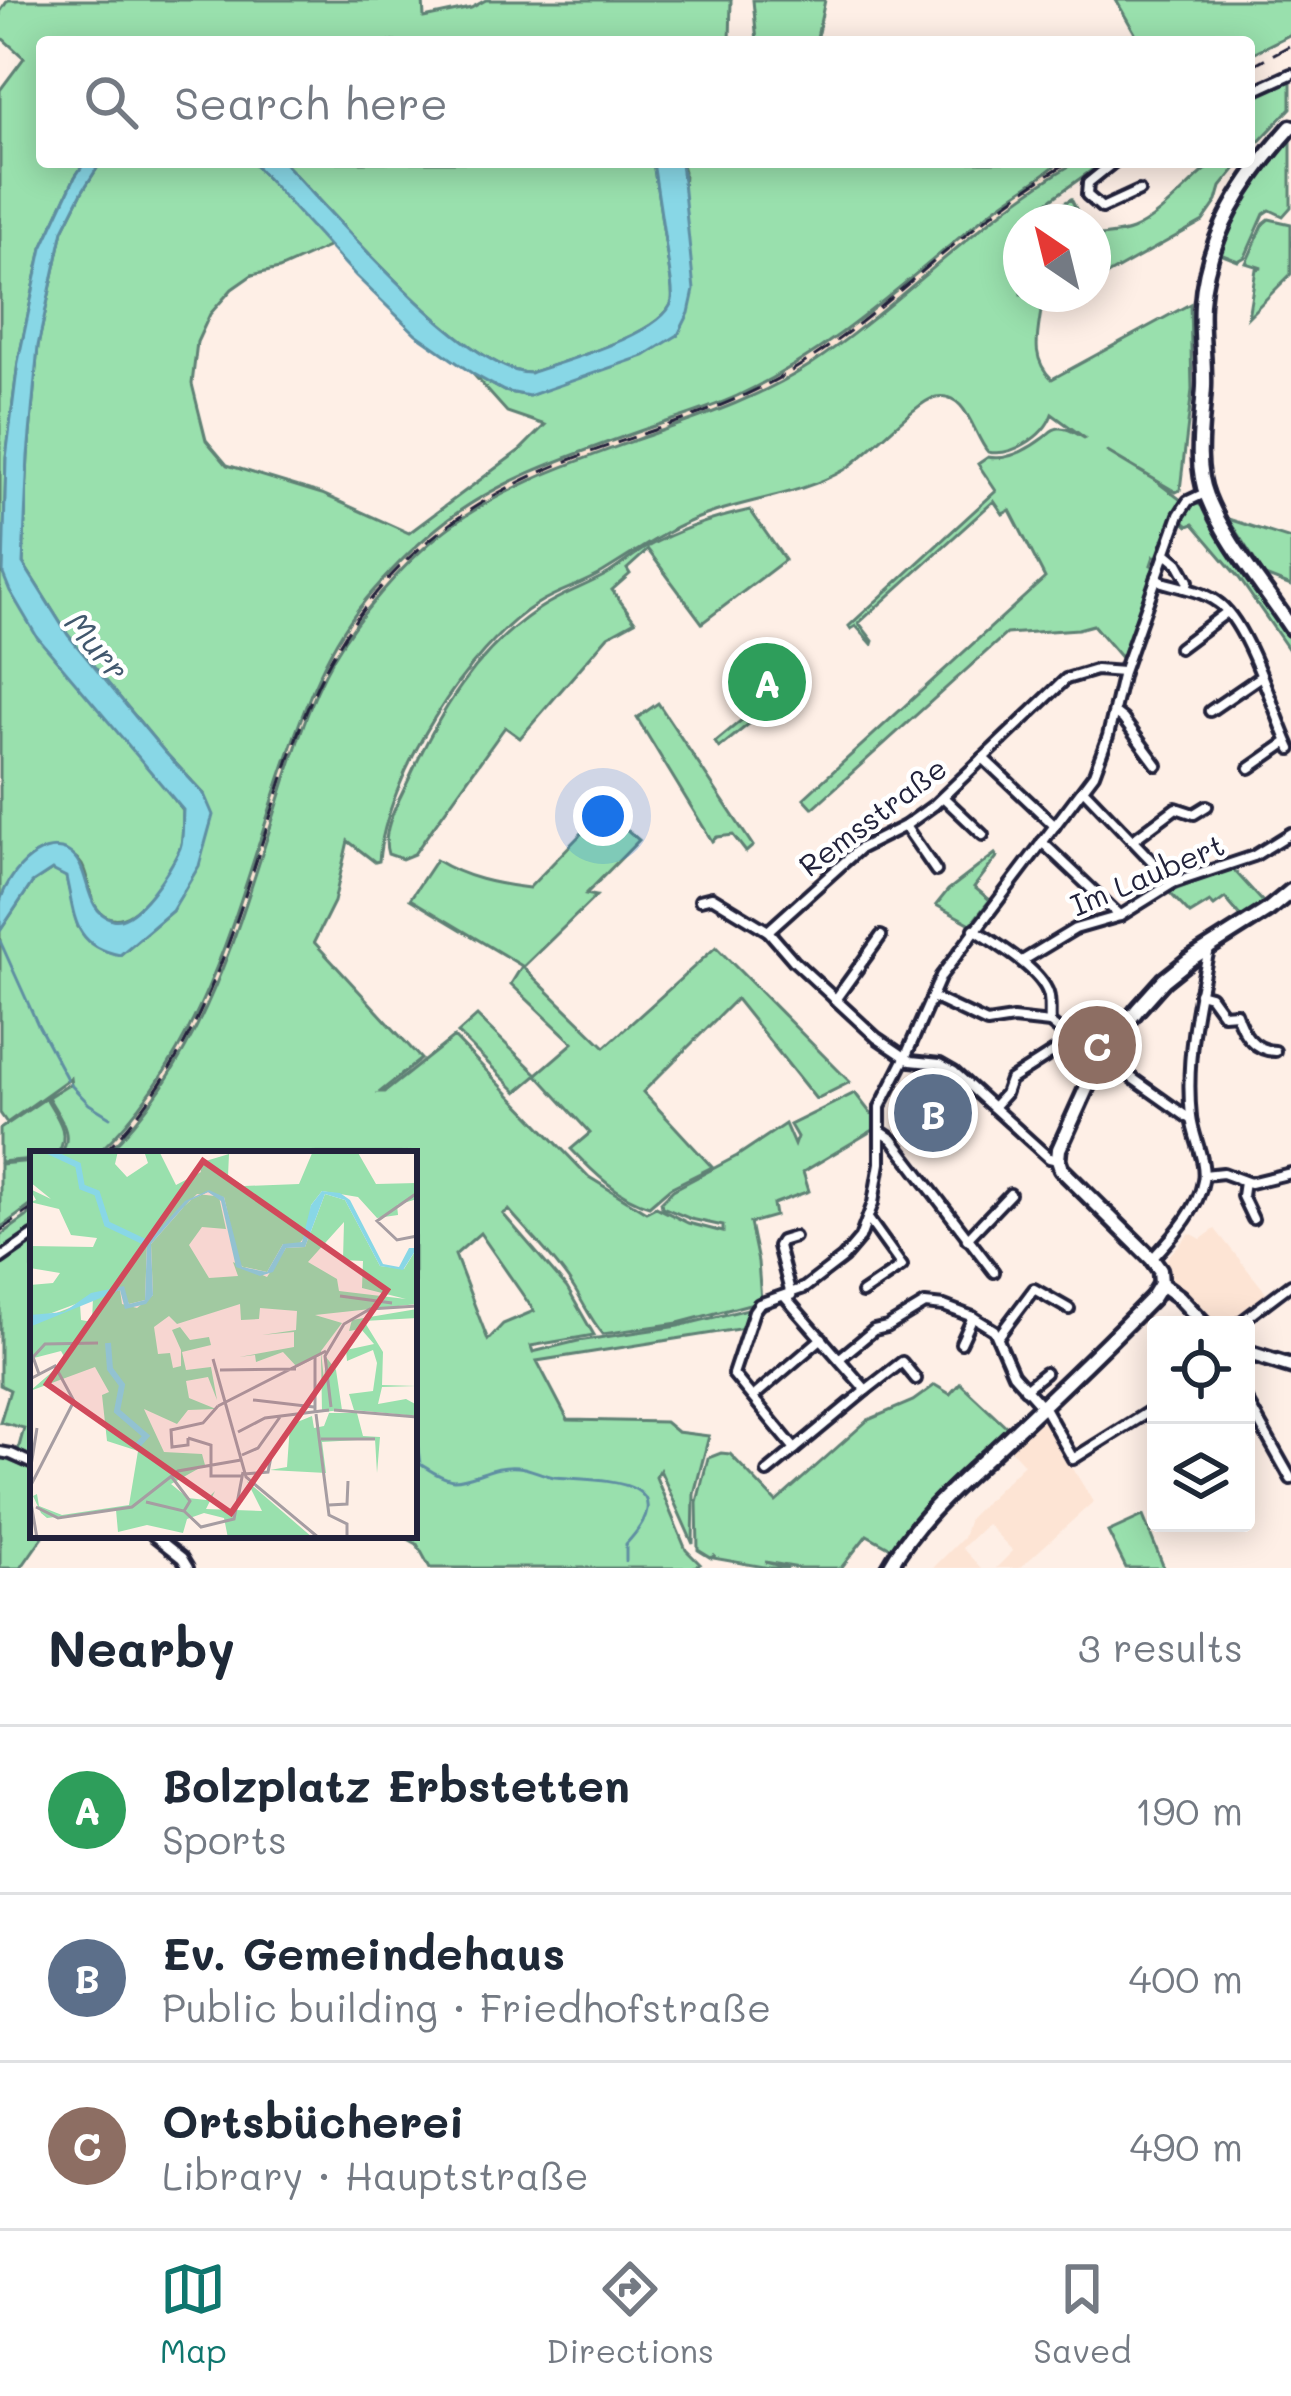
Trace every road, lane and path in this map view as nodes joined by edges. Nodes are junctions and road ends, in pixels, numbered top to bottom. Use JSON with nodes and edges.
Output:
{"nodes":[{"id":1,"x":1291,"y":74,"type":"edge"},
{"id":2,"x":1255,"y":90,"type":"edge"},
{"id":3,"x":1291,"y":127,"type":"edge"},
{"id":4,"x":1107,"y":168,"type":"edge"},
{"id":5,"x":1139,"y":191,"type":"dead end"},
{"id":6,"x":1205,"y":493,"type":"junction"},
{"id":7,"x":1166,"y":553,"type":"junction"},
{"id":8,"x":1157,"y":576,"type":"junction"},
{"id":9,"x":1186,"y":588,"type":"junction"},
{"id":10,"x":1227,"y":612,"type":"junction"},
{"id":11,"x":1291,"y":628,"type":"edge"},
{"id":12,"x":1179,"y":648,"type":"dead end"},
{"id":13,"x":1124,"y":672,"type":"junction"},
{"id":14,"x":1261,"y":676,"type":"junction"},
{"id":15,"x":1210,"y":711,"type":"dead end"},
{"id":16,"x":1114,"y":712,"type":"junction"},
{"id":17,"x":1289,"y":746,"type":"edge"},
{"id":18,"x":983,"y":758,"type":"junction"},
{"id":19,"x":1156,"y":765,"type":"dead end"},
{"id":20,"x":1250,"y":768,"type":"dead end"},
{"id":21,"x":1084,"y":790,"type":"junction"},
{"id":22,"x":944,"y":796,"type":"junction"},
{"id":23,"x":1208,"y":806,"type":"dead end"},
{"id":24,"x":904,"y":826,"type":"junction"},
{"id":25,"x":1055,"y":826,"type":"junction"},
{"id":26,"x":1291,"y":833,"type":"edge"},
{"id":27,"x":982,"y":835,"type":"dead end"},
{"id":28,"x":1133,"y":840,"type":"junction"},
{"id":29,"x":1042,"y":842,"type":"junction"},
{"id":30,"x":936,"y":871,"type":"dead end"},
{"id":31,"x":1173,"y":883,"type":"junction"},
{"id":32,"x":1291,"y":891,"type":"edge"},
{"id":33,"x":700,"y":900,"type":"dead end"},
{"id":34,"x":1120,"y":916,"type":"junction"},
{"id":35,"x":974,"y":929,"type":"junction"},
{"id":36,"x":768,"y":931,"type":"junction"},
{"id":37,"x":881,"y":936,"type":"dead end"},
{"id":38,"x":1209,"y":947,"type":"junction"},
{"id":39,"x":1022,"y":961,"type":"junction"},
{"id":40,"x":1199,"y":993,"type":"junction"},
{"id":41,"x":932,"y":997,"type":"junction"},
{"id":42,"x":835,"y":1000,"type":"junction"},
{"id":43,"x":1050,"y":1023,"type":"junction"},
{"id":44,"x":1071,"y":1041,"type":"junction"},
{"id":45,"x":1275,"y":1051,"type":"dead end"},
{"id":46,"x":905,"y":1058,"type":"junction"},
{"id":47,"x":1100,"y":1059,"type":"junction"},
{"id":48,"x":993,"y":1107,"type":"junction"},
{"id":49,"x":1191,"y":1120,"type":"junction"},
{"id":50,"x":881,"y":1132,"type":"junction"},
{"id":51,"x":1058,"y":1160,"type":"junction"},
{"id":52,"x":1291,"y":1173,"type":"edge"},
{"id":53,"x":1204,"y":1175,"type":"junction"},
{"id":54,"x":1244,"y":1182,"type":"junction"},
{"id":55,"x":1010,"y":1194,"type":"dead end"},
{"id":56,"x":1253,"y":1219,"type":"dead end"},
{"id":57,"x":869,"y":1220,"type":"junction"},
{"id":58,"x":794,"y":1237,"type":"dead end"},
{"id":59,"x":30,"y":1238,"type":"edge"},
{"id":60,"x":967,"y":1239,"type":"junction"},
{"id":61,"x":0,"y":1258,"type":"edge"},
{"id":62,"x":1152,"y":1259,"type":"junction"},
{"id":63,"x":994,"y":1272,"type":"dead end"},
{"id":64,"x":1161,"y":1284,"type":"junction"},
{"id":65,"x":1291,"y":1284,"type":"edge"},
{"id":66,"x":862,"y":1293,"type":"dead end"},
{"id":67,"x":788,"y":1296,"type":"junction"},
{"id":68,"x":1069,"y":1309,"type":"dead end"},
{"id":69,"x":1196,"y":1316,"type":"edge"},
{"id":70,"x":1249,"y":1316,"type":"edge"},
{"id":71,"x":973,"y":1317,"type":"junction"},
{"id":72,"x":998,"y":1337,"type":"junction"},
{"id":73,"x":822,"y":1338,"type":"junction"},
{"id":74,"x":961,"y":1343,"type":"dead end"},
{"id":75,"x":1255,"y":1355,"type":"edge"},
{"id":76,"x":840,"y":1358,"type":"junction"},
{"id":77,"x":1291,"y":1366,"type":"edge"},
{"id":78,"x":1046,"y":1373,"type":"dead end"},
{"id":79,"x":916,"y":1378,"type":"dead end"},
{"id":80,"x":1025,"y":1388,"type":"junction"},
{"id":81,"x":866,"y":1390,"type":"junction"},
{"id":82,"x":753,"y":1397,"type":"junction"},
{"id":83,"x":1042,"y":1407,"type":"junction"},
{"id":84,"x":1147,"y":1413,"type":"edge"},
{"id":85,"x":1255,"y":1415,"type":"edge"},
{"id":86,"x":795,"y":1449,"type":"junction"},
{"id":87,"x":0,"y":1452,"type":"edge"},
{"id":88,"x":30,"y":1463,"type":"edge"},
{"id":89,"x":767,"y":1472,"type":"dead end"},
{"id":90,"x":1291,"y":1479,"type":"edge"},
{"id":91,"x":157,"y":1538,"type":"edge"},
{"id":92,"x":188,"y":1568,"type":"edge"},
{"id":93,"x":889,"y":1568,"type":"edge"}],
"edges":[{"from":1,"to":2,"type":"street"},
{"from":3,"to":6,"type":"street"},
{"from":4,"to":5,"type":"street"},
{"from":6,"to":7,"type":"street"},
{"from":6,"to":11,"type":"street"},
{"from":7,"to":8,"type":"street"},
{"from":7,"to":9,"type":"street"},
{"from":8,"to":9,"type":"street"},
{"from":8,"to":13,"type":"street"},
{"from":9,"to":10,"type":"street"},
{"from":10,"to":12,"type":"street"},
{"from":10,"to":14,"type":"street"},
{"from":13,"to":16,"type":"street"},
{"from":13,"to":18,"type":"street","name":"Remsstraße"},
{"from":14,"to":15,"type":"street"},
{"from":14,"to":17,"type":"street"},
{"from":16,"to":19,"type":"street"},
{"from":16,"to":21,"type":"street"},
{"from":17,"to":20,"type":"street"},
{"from":18,"to":22,"type":"street","name":"Remsstraße"},
{"from":18,"to":25,"type":"street"},
{"from":21,"to":25,"type":"street"},
{"from":21,"to":28,"type":"street"},
{"from":22,"to":24,"type":"street","name":"Remsstraße"},
{"from":22,"to":27,"type":"street"},
{"from":23,"to":28,"type":"street"},
{"from":24,"to":30,"type":"street"},
{"from":24,"to":36,"type":"street","name":"Remsstraße"},
{"from":25,"to":29,"type":"street"},
{"from":26,"to":31,"type":"street","name":"Im Laubert"},
{"from":28,"to":31,"type":"street"},
{"from":29,"to":34,"type":"street"},
{"from":29,"to":35,"type":"street"},
{"from":31,"to":34,"type":"street","name":"Im Laubert"},
{"from":32,"to":38,"type":"street"},
{"from":33,"to":36,"type":"street"},
{"from":34,"to":39,"type":"street","name":"Im Laubert"},
{"from":35,"to":39,"type":"street"},
{"from":35,"to":41,"type":"street"},
{"from":36,"to":42,"type":"street"},
{"from":37,"to":42,"type":"street"},
{"from":38,"to":40,"type":"street"},
{"from":38,"to":47,"type":"street"},
{"from":39,"to":43,"type":"street"},
{"from":40,"to":45,"type":"street"},
{"from":40,"to":49,"type":"street"},
{"from":41,"to":43,"type":"street"},
{"from":41,"to":46,"type":"street"},
{"from":42,"to":46,"type":"street"},
{"from":43,"to":44,"type":"street"},
{"from":44,"to":47,"type":"street"},
{"from":44,"to":48,"type":"street"},
{"from":46,"to":48,"type":"street"},
{"from":46,"to":50,"type":"street"},
{"from":47,"to":49,"type":"street"},
{"from":47,"to":51,"type":"street"},
{"from":48,"to":51,"type":"street"},
{"from":49,"to":53,"type":"street"},
{"from":50,"to":57,"type":"street"},
{"from":50,"to":60,"type":"street"},
{"from":51,"to":62,"type":"street"},
{"from":52,"to":54,"type":"street"},
{"from":53,"to":54,"type":"street"},
{"from":53,"to":62,"type":"street"},
{"from":54,"to":56,"type":"street"},
{"from":55,"to":60,"type":"street"},
{"from":57,"to":66,"type":"street"},
{"from":57,"to":67,"type":"street"},
{"from":58,"to":67,"type":"street"},
{"from":59,"to":61,"type":"street"},
{"from":60,"to":63,"type":"street"},
{"from":62,"to":64,"type":"street"},
{"from":64,"to":69,"type":"street"},
{"from":64,"to":83,"type":"street"},
{"from":65,"to":70,"type":"street"},
{"from":67,"to":73,"type":"street"},
{"from":67,"to":82,"type":"street"},
{"from":68,"to":72,"type":"street"},
{"from":71,"to":72,"type":"street"},
{"from":71,"to":74,"type":"street"},
{"from":71,"to":76,"type":"street"},
{"from":72,"to":80,"type":"street"},
{"from":73,"to":76,"type":"street"},
{"from":73,"to":82,"type":"street"},
{"from":75,"to":77,"type":"street"},
{"from":76,"to":81,"type":"street"},
{"from":78,"to":80,"type":"street"},
{"from":79,"to":81,"type":"street"},
{"from":80,"to":83,"type":"street"},
{"from":81,"to":86,"type":"street"},
{"from":82,"to":86,"type":"street"},
{"from":83,"to":84,"type":"street"},
{"from":83,"to":93,"type":"street"},
{"from":85,"to":90,"type":"street"},
{"from":86,"to":89,"type":"street"},
{"from":87,"to":88,"type":"street"},
{"from":91,"to":92,"type":"street"}]}
